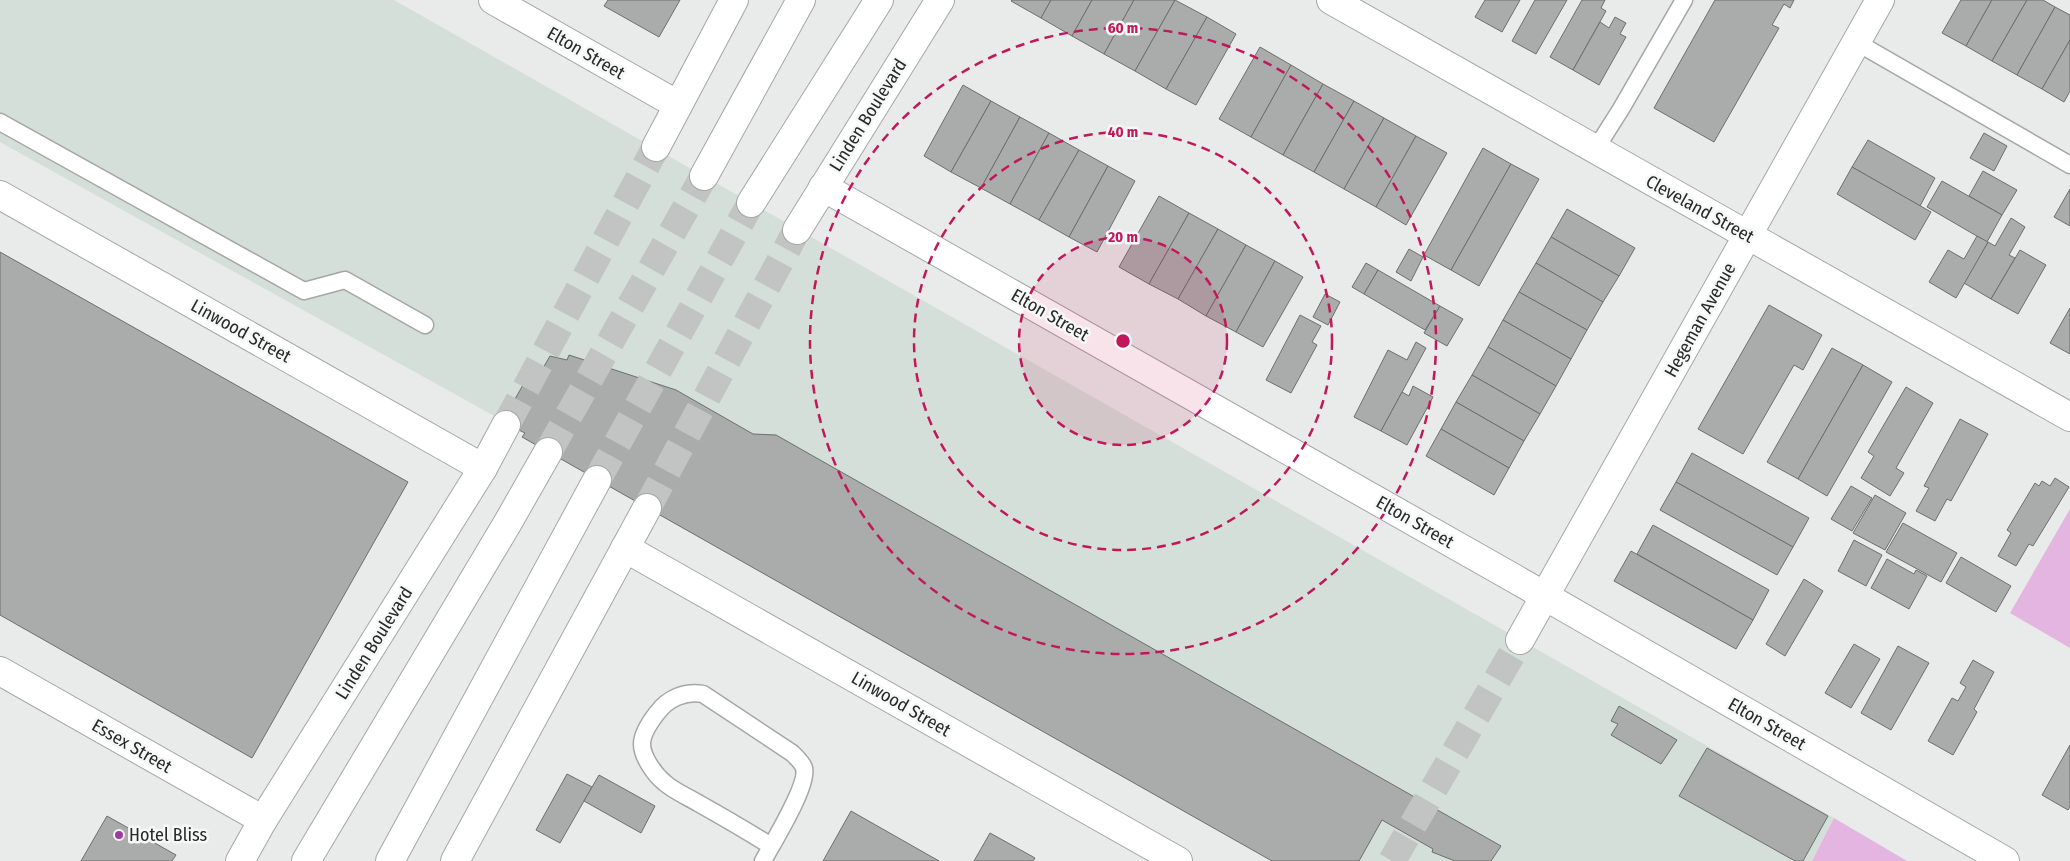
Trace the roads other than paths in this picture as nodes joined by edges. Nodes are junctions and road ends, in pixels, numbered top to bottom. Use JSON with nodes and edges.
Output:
{"nodes":[{"id":1,"x":493,"y":0,"type":"edge"},
{"id":2,"x":734,"y":0,"type":"edge"},
{"id":3,"x":801,"y":0,"type":"edge"},
{"id":4,"x":879,"y":0,"type":"edge"},
{"id":5,"x":889,"y":0,"type":"edge"},
{"id":6,"x":940,"y":0,"type":"edge"},
{"id":7,"x":1331,"y":0,"type":"edge"},
{"id":8,"x":1684,"y":0,"type":"edge"},
{"id":9,"x":1880,"y":0,"type":"edge"},
{"id":10,"x":864,"y":27,"type":"junction"},
{"id":11,"x":1856,"y":42,"type":"junction"},
{"id":12,"x":678,"y":105,"type":"junction"},
{"id":13,"x":0,"y":122,"type":"edge"},
{"id":14,"x":656,"y":147,"type":"tunnel mouth"},
{"id":15,"x":1595,"y":150,"type":"junction"},
{"id":16,"x":2070,"y":165,"type":"edge"},
{"id":17,"x":704,"y":176,"type":"tunnel mouth"},
{"id":18,"x":823,"y":187,"type":"junction"},
{"id":19,"x":0,"y":195,"type":"edge"},
{"id":20,"x":751,"y":203,"type":"tunnel mouth"},
{"id":21,"x":797,"y":230,"type":"tunnel mouth"},
{"id":22,"x":1748,"y":236,"type":"junction"},
{"id":23,"x":425,"y":325,"type":"dead end"},
{"id":24,"x":2070,"y":417,"type":"edge"},
{"id":25,"x":506,"y":425,"type":"tunnel mouth"},
{"id":26,"x":548,"y":452,"type":"tunnel mouth"},
{"id":27,"x":483,"y":468,"type":"junction"},
{"id":28,"x":598,"y":480,"type":"tunnel mouth"},
{"id":29,"x":647,"y":508,"type":"tunnel mouth"},
{"id":30,"x":625,"y":548,"type":"junction"},
{"id":31,"x":1545,"y":596,"type":"junction"},
{"id":32,"x":1520,"y":640,"type":"tunnel mouth"},
{"id":33,"x":0,"y":671,"type":"edge"},
{"id":34,"x":263,"y":820,"type":"junction"},
{"id":35,"x":771,"y":846,"type":"junction"},
{"id":36,"x":240,"y":861,"type":"edge"},
{"id":37,"x":306,"y":861,"type":"edge"},
{"id":38,"x":390,"y":861,"type":"edge"},
{"id":39,"x":456,"y":861,"type":"edge"},
{"id":40,"x":762,"y":861,"type":"edge"},
{"id":41,"x":1178,"y":861,"type":"edge"},
{"id":42,"x":2005,"y":861,"type":"edge"}],
"edges":[{"from":1,"to":12,"type":"main road","name":"Elton Street"},
{"from":2,"to":12,"type":"main road"},
{"from":3,"to":17,"type":"main road"},
{"from":4,"to":10,"type":"main road"},
{"from":5,"to":10,"type":"main road"},
{"from":6,"to":18,"type":"main road","name":"Linden Boulevard"},
{"from":7,"to":15,"type":"main road","name":"Cleveland Street"},
{"from":8,"to":15,"type":"lane"},
{"from":9,"to":11,"type":"main road","name":"Hegeman Avenue"},
{"from":10,"to":20,"type":"main road"},
{"from":11,"to":16,"type":"lane"},
{"from":11,"to":22,"type":"main road","name":"Hegeman Avenue"},
{"from":12,"to":14,"type":"main road"},
{"from":13,"to":23,"type":"lane"},
{"from":15,"to":22,"type":"main road","name":"Cleveland Street"},
{"from":18,"to":21,"type":"main road","name":"Linden Boulevard"},
{"from":18,"to":31,"type":"main road","name":"Elton Street"},
{"from":19,"to":27,"type":"main road","name":"Linwood Street"},
{"from":22,"to":24,"type":"main road","name":"Cleveland Street"},
{"from":22,"to":31,"type":"main road","name":"Hegeman Avenue"},
{"from":25,"to":27,"type":"main road","name":"Linden Boulevard"},
{"from":26,"to":37,"type":"main road"},
{"from":27,"to":34,"type":"main road","name":"Linden Boulevard"},
{"from":28,"to":38,"type":"main road"},
{"from":29,"to":30,"type":"main road"},
{"from":30,"to":39,"type":"main road"},
{"from":30,"to":41,"type":"main road","name":"Linwood Street"},
{"from":31,"to":32,"type":"main road","name":"Hegeman Avenue"},
{"from":31,"to":42,"type":"main road","name":"Elton Street"},
{"from":33,"to":34,"type":"main road","name":"Essex Street"},
{"from":34,"to":36,"type":"main road","name":"Linden Boulevard"},
{"from":35,"to":35,"type":"lane"},
{"from":35,"to":40,"type":"lane"}]}
